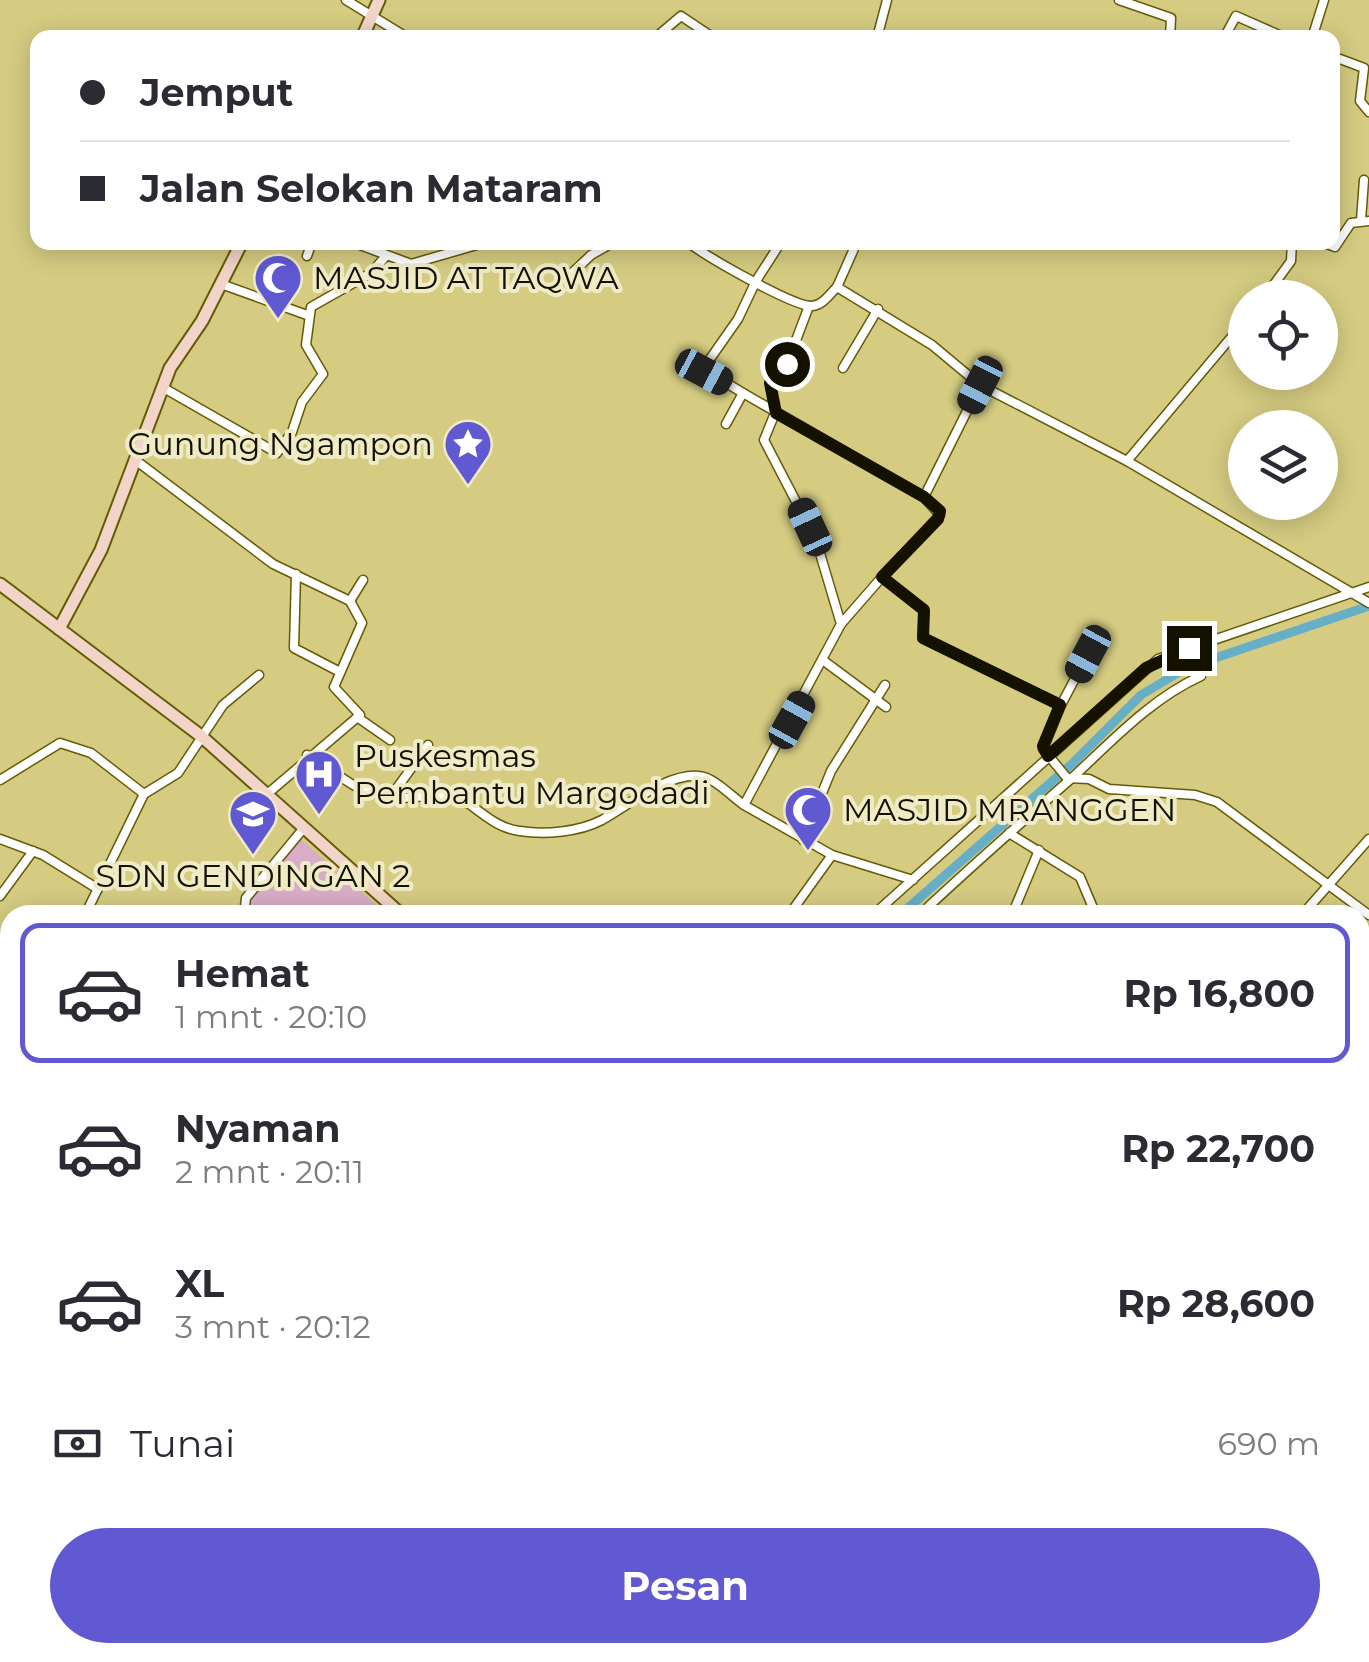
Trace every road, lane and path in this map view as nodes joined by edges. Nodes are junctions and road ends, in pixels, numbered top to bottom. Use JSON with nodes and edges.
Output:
{"nodes":[{"id":1,"x":346,"y":0,"type":"edge"},
{"id":2,"x":378,"y":0,"type":"edge"},
{"id":3,"x":886,"y":0,"type":"edge"},
{"id":4,"x":1120,"y":0,"type":"edge"},
{"id":5,"x":1324,"y":0,"type":"edge"},
{"id":6,"x":373,"y":16,"type":"junction"},
{"id":7,"x":366,"y":30,"type":"edge"},
{"id":8,"x":395,"y":30,"type":"edge"},
{"id":9,"x":665,"y":30,"type":"edge"},
{"id":10,"x":702,"y":30,"type":"edge"},
{"id":11,"x":880,"y":30,"type":"edge"},
{"id":12,"x":1170,"y":30,"type":"edge"},
{"id":13,"x":1228,"y":30,"type":"edge"},
{"id":14,"x":1268,"y":30,"type":"edge"},
{"id":15,"x":1315,"y":30,"type":"edge"},
{"id":16,"x":1340,"y":59,"type":"edge"},
{"id":17,"x":1369,"y":112,"type":"edge"},
{"id":18,"x":1364,"y":180,"type":"dead end"},
{"id":19,"x":1365,"y":220,"type":"edge"},
{"id":20,"x":1340,"y":240,"type":"edge"},
{"id":21,"x":238,"y":250,"type":"edge"},
{"id":22,"x":310,"y":250,"type":"edge"},
{"id":23,"x":370,"y":250,"type":"edge"},
{"id":24,"x":462,"y":250,"type":"edge"},
{"id":25,"x":600,"y":250,"type":"edge"},
{"id":26,"x":703,"y":250,"type":"edge"},
{"id":27,"x":776,"y":250,"type":"edge"},
{"id":28,"x":853,"y":250,"type":"edge"},
{"id":29,"x":1292,"y":250,"type":"edge"},
{"id":30,"x":308,"y":256,"type":"dead end"},
{"id":31,"x":386,"y":257,"type":"junction"},
{"id":32,"x":572,"y":274,"type":"dead end"},
{"id":33,"x":1278,"y":280,"type":"edge"},
{"id":34,"x":756,"y":281,"type":"junction"},
{"id":35,"x":221,"y":284,"type":"junction"},
{"id":36,"x":837,"y":287,"type":"junction"},
{"id":37,"x":809,"y":306,"type":"junction"},
{"id":38,"x":878,"y":309,"type":"junction"},
{"id":39,"x":307,"y":315,"type":"junction"},
{"id":40,"x":1228,"y":341,"type":"edge"},
{"id":41,"x":843,"y":368,"type":"dead end"},
{"id":42,"x":980,"y":385,"type":"junction"},
{"id":43,"x":162,"y":387,"type":"junction"},
{"id":44,"x":743,"y":393,"type":"junction"},
{"id":45,"x":776,"y":413,"type":"junction"},
{"id":46,"x":726,"y":424,"type":"dead end"},
{"id":47,"x":134,"y":459,"type":"junction"},
{"id":48,"x":1127,"y":461,"type":"junction"},
{"id":49,"x":924,"y":497,"type":"junction"},
{"id":50,"x":296,"y":574,"type":"junction"},
{"id":51,"x":882,"y":577,"type":"junction"},
{"id":52,"x":363,"y":580,"type":"dead end"},
{"id":53,"x":0,"y":584,"type":"edge"},
{"id":54,"x":1369,"y":587,"type":"edge"},
{"id":55,"x":1350,"y":593,"type":"junction"},
{"id":56,"x":350,"y":601,"type":"junction"},
{"id":57,"x":1365,"y":601,"type":"edge"},
{"id":58,"x":842,"y":624,"type":"junction"},
{"id":59,"x":59,"y":629,"type":"junction"},
{"id":60,"x":1189,"y":648,"type":"junction"},
{"id":61,"x":1088,"y":654,"type":"dead end"},
{"id":62,"x":824,"y":661,"type":"junction"},
{"id":63,"x":340,"y":672,"type":"junction"},
{"id":64,"x":258,"y":676,"type":"dead end"},
{"id":65,"x":879,"y":693,"type":"junction"},
{"id":66,"x":1060,"y":705,"type":"junction"},
{"id":67,"x":886,"y":707,"type":"dead end"},
{"id":68,"x":357,"y":718,"type":"junction"},
{"id":69,"x":201,"y":736,"type":"junction"},
{"id":70,"x":390,"y":740,"type":"dead end"},
{"id":71,"x":428,"y":745,"type":"dead end"},
{"id":72,"x":308,"y":755,"type":"junction"},
{"id":73,"x":1048,"y":756,"type":"junction"},
{"id":74,"x":1068,"y":778,"type":"junction"},
{"id":75,"x":0,"y":780,"type":"edge"},
{"id":76,"x":144,"y":794,"type":"junction"},
{"id":77,"x":264,"y":796,"type":"junction"},
{"id":78,"x":389,"y":799,"type":"junction"},
{"id":79,"x":744,"y":806,"type":"junction"},
{"id":80,"x":303,"y":829,"type":"junction"},
{"id":81,"x":1009,"y":833,"type":"junction"},
{"id":82,"x":0,"y":839,"type":"edge"},
{"id":83,"x":1369,"y":839,"type":"edge"},
{"id":84,"x":804,"y":840,"type":"junction"},
{"id":85,"x":1039,"y":850,"type":"junction"},
{"id":86,"x":33,"y":851,"type":"junction"},
{"id":87,"x":832,"y":855,"type":"junction"},
{"id":88,"x":913,"y":880,"type":"junction"},
{"id":89,"x":1328,"y":886,"type":"junction"},
{"id":90,"x":98,"y":889,"type":"junction"},
{"id":91,"x":0,"y":896,"type":"edge"},
{"id":92,"x":90,"y":905,"type":"edge"},
{"id":93,"x":245,"y":905,"type":"edge"},
{"id":94,"x":390,"y":905,"type":"edge"},
{"id":95,"x":797,"y":905,"type":"edge"},
{"id":96,"x":884,"y":905,"type":"edge"},
{"id":97,"x":930,"y":905,"type":"edge"},
{"id":98,"x":1016,"y":905,"type":"edge"},
{"id":99,"x":1092,"y":905,"type":"edge"},
{"id":100,"x":1311,"y":905,"type":"edge"},
{"id":101,"x":1355,"y":905,"type":"edge"}],
"edges":[{"from":1,"to":6,"type":"street"},
{"from":2,"to":6,"type":"main road"},
{"from":3,"to":11,"type":"street"},
{"from":4,"to":12,"type":"street"},
{"from":5,"to":15,"type":"street"},
{"from":6,"to":7,"type":"main road"},
{"from":6,"to":8,"type":"street"},
{"from":9,"to":10,"type":"street"},
{"from":13,"to":14,"type":"street"},
{"from":16,"to":17,"type":"street"},
{"from":18,"to":19,"type":"street"},
{"from":19,"to":20,"type":"street"},
{"from":21,"to":35,"type":"main road"},
{"from":22,"to":30,"type":"street"},
{"from":23,"to":31,"type":"street"},
{"from":24,"to":31,"type":"street"},
{"from":25,"to":32,"type":"street"},
{"from":26,"to":34,"type":"street"},
{"from":27,"to":34,"type":"street"},
{"from":28,"to":36,"type":"street"},
{"from":29,"to":33,"type":"street"},
{"from":31,"to":39,"type":"street"},
{"from":34,"to":37,"type":"street"},
{"from":34,"to":44,"type":"street"},
{"from":35,"to":39,"type":"street"},
{"from":35,"to":43,"type":"main road"},
{"from":36,"to":37,"type":"street"},
{"from":36,"to":38,"type":"street"},
{"from":37,"to":45,"type":"street"},
{"from":38,"to":41,"type":"street"},
{"from":38,"to":42,"type":"street"},
{"from":39,"to":43,"type":"street"},
{"from":40,"to":48,"type":"street"},
{"from":42,"to":48,"type":"street"},
{"from":42,"to":49,"type":"street"},
{"from":43,"to":47,"type":"main road"},
{"from":44,"to":45,"type":"street"},
{"from":44,"to":46,"type":"street"},
{"from":45,"to":49,"type":"street"},
{"from":45,"to":58,"type":"street"},
{"from":47,"to":50,"type":"street"},
{"from":47,"to":59,"type":"main road"},
{"from":48,"to":55,"type":"street"},
{"from":49,"to":51,"type":"street"},
{"from":50,"to":56,"type":"street"},
{"from":50,"to":63,"type":"street"},
{"from":51,"to":58,"type":"street"},
{"from":51,"to":66,"type":"street"},
{"from":52,"to":56,"type":"street"},
{"from":53,"to":59,"type":"main road"},
{"from":54,"to":55,"type":"street"},
{"from":55,"to":57,"type":"street"},
{"from":55,"to":60,"type":"street"},
{"from":56,"to":63,"type":"street"},
{"from":58,"to":62,"type":"street"},
{"from":59,"to":69,"type":"main road"},
{"from":60,"to":73,"type":"street"},
{"from":60,"to":74,"type":"street"},
{"from":61,"to":66,"type":"street"},
{"from":62,"to":65,"type":"street"},
{"from":62,"to":79,"type":"street"},
{"from":63,"to":68,"type":"street"},
{"from":64,"to":69,"type":"street"},
{"from":65,"to":67,"type":"street"},
{"from":65,"to":84,"type":"street"},
{"from":66,"to":73,"type":"street"},
{"from":68,"to":70,"type":"street"},
{"from":68,"to":72,"type":"street"},
{"from":69,"to":76,"type":"street"},
{"from":69,"to":77,"type":"main road"},
{"from":71,"to":78,"type":"street"},
{"from":72,"to":77,"type":"street"},
{"from":72,"to":78,"type":"street"},
{"from":73,"to":74,"type":"street"},
{"from":73,"to":88,"type":"street"},
{"from":74,"to":81,"type":"street"},
{"from":74,"to":89,"type":"street"},
{"from":75,"to":76,"type":"street"},
{"from":76,"to":90,"type":"street"},
{"from":77,"to":80,"type":"main road"},
{"from":78,"to":79,"type":"street"},
{"from":79,"to":84,"type":"street"},
{"from":80,"to":93,"type":"street"},
{"from":80,"to":94,"type":"main road"},
{"from":81,"to":85,"type":"street"},
{"from":81,"to":97,"type":"street"},
{"from":82,"to":86,"type":"street"},
{"from":83,"to":89,"type":"street"},
{"from":84,"to":87,"type":"street"},
{"from":85,"to":98,"type":"street"},
{"from":85,"to":99,"type":"street"},
{"from":86,"to":90,"type":"street"},
{"from":86,"to":91,"type":"street"},
{"from":87,"to":88,"type":"street"},
{"from":87,"to":95,"type":"street"},
{"from":88,"to":96,"type":"street"},
{"from":89,"to":100,"type":"street"},
{"from":89,"to":101,"type":"street"},
{"from":90,"to":92,"type":"street"}]}
